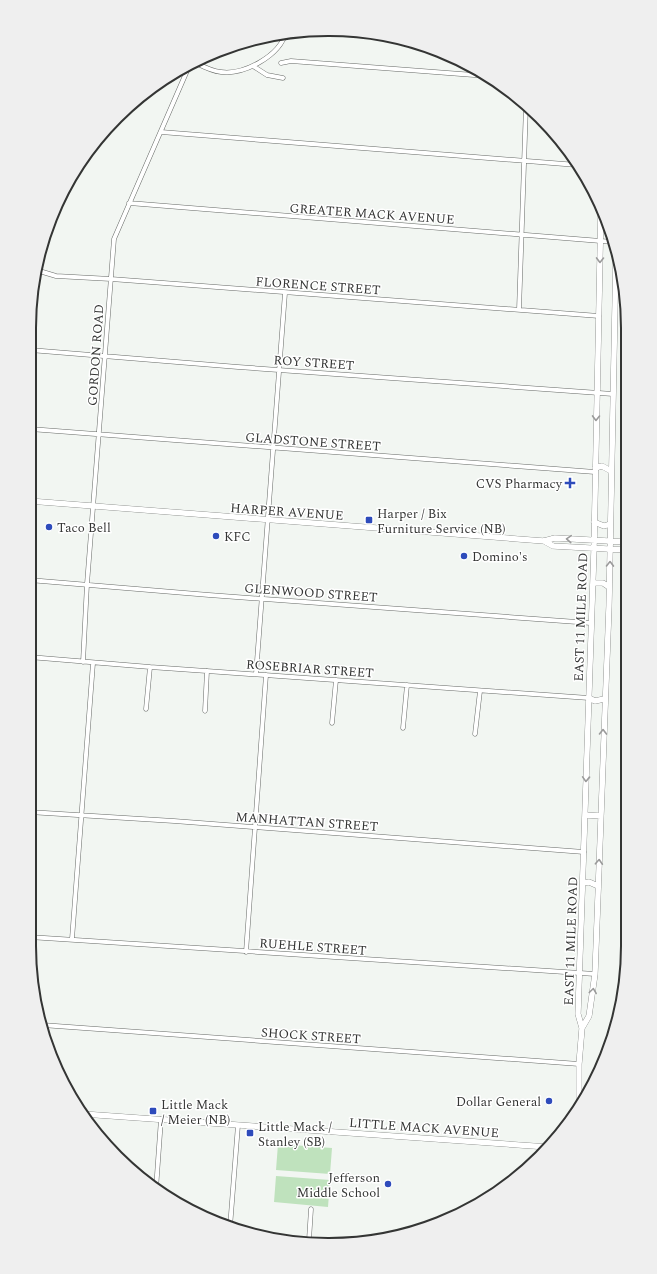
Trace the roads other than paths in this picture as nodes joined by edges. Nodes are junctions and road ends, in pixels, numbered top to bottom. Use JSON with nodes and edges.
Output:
{"nodes":[{"id":1,"x":284,"y":40,"type":"edge"},
{"id":2,"x":281,"y":63,"type":"dead end"},
{"id":3,"x":202,"y":65,"type":"edge"},
{"id":4,"x":253,"y":66,"type":"junction"},
{"id":5,"x":186,"y":73,"type":"edge"},
{"id":6,"x":475,"y":75,"type":"edge"},
{"id":7,"x":283,"y":78,"type":"dead end"},
{"id":8,"x":526,"y":113,"type":"edge"},
{"id":9,"x":161,"y":132,"type":"junction"},
{"id":10,"x":524,"y":161,"type":"junction"},
{"id":11,"x":571,"y":165,"type":"edge"},
{"id":12,"x":129,"y":203,"type":"junction"},
{"id":13,"x":601,"y":221,"type":"edge"},
{"id":14,"x":522,"y":234,"type":"junction"},
{"id":15,"x":600,"y":240,"type":"junction"},
{"id":16,"x":607,"y":241,"type":"edge"},
{"id":17,"x":42,"y":272,"type":"edge"},
{"id":18,"x":616,"y":275,"type":"edge"},
{"id":19,"x":111,"y":279,"type":"junction"},
{"id":20,"x":284,"y":292,"type":"junction"},
{"id":21,"x":520,"y":310,"type":"junction"},
{"id":22,"x":599,"y":316,"type":"junction"},
{"id":23,"x":36,"y":351,"type":"edge"},
{"id":24,"x":104,"y":357,"type":"junction"},
{"id":25,"x":279,"y":370,"type":"junction"},
{"id":26,"x":597,"y":393,"type":"junction"},
{"id":27,"x":613,"y":394,"type":"junction"},
{"id":28,"x":36,"y":429,"type":"edge"},
{"id":29,"x":100,"y":434,"type":"junction"},
{"id":30,"x":273,"y":448,"type":"junction"},
{"id":31,"x":595,"y":470,"type":"junction"},
{"id":32,"x":611,"y":471,"type":"junction"},
{"id":33,"x":36,"y":502,"type":"edge"},
{"id":34,"x":94,"y":506,"type":"junction"},
{"id":35,"x":268,"y":520,"type":"junction"},
{"id":36,"x":594,"y":522,"type":"junction"},
{"id":37,"x":610,"y":524,"type":"junction"},
{"id":38,"x":594,"y":540,"type":"junction"},
{"id":39,"x":544,"y":541,"type":"junction"},
{"id":40,"x":610,"y":541,"type":"junction"},
{"id":41,"x":621,"y":542,"type":"edge"},
{"id":42,"x":594,"y":549,"type":"junction"},
{"id":43,"x":610,"y":550,"type":"junction"},
{"id":44,"x":621,"y":550,"type":"edge"},
{"id":45,"x":36,"y":580,"type":"edge"},
{"id":46,"x":593,"y":583,"type":"junction"},
{"id":47,"x":87,"y":584,"type":"junction"},
{"id":48,"x":609,"y":587,"type":"junction"},
{"id":49,"x":262,"y":598,"type":"junction"},
{"id":50,"x":591,"y":623,"type":"junction"},
{"id":51,"x":36,"y":658,"type":"edge"},
{"id":52,"x":83,"y":662,"type":"junction"},
{"id":53,"x":93,"y":663,"type":"junction"},
{"id":54,"x":150,"y":667,"type":"junction"},
{"id":55,"x":207,"y":671,"type":"junction"},
{"id":56,"x":256,"y":674,"type":"junction"},
{"id":57,"x":266,"y":675,"type":"junction"},
{"id":58,"x":336,"y":680,"type":"junction"},
{"id":59,"x":407,"y":685,"type":"junction"},
{"id":60,"x":480,"y":691,"type":"junction"},
{"id":61,"x":589,"y":698,"type":"junction"},
{"id":62,"x":604,"y":699,"type":"junction"},
{"id":63,"x":146,"y":709,"type":"dead end"},
{"id":64,"x":205,"y":711,"type":"dead end"},
{"id":65,"x":332,"y":723,"type":"dead end"},
{"id":66,"x":403,"y":728,"type":"dead end"},
{"id":67,"x":475,"y":734,"type":"dead end"},
{"id":68,"x":36,"y":812,"type":"edge"},
{"id":69,"x":81,"y":815,"type":"junction"},
{"id":70,"x":585,"y":815,"type":"junction"},
{"id":71,"x":601,"y":816,"type":"junction"},
{"id":72,"x":254,"y":827,"type":"junction"},
{"id":73,"x":584,"y":852,"type":"junction"},
{"id":74,"x":583,"y":884,"type":"junction"},
{"id":75,"x":598,"y":886,"type":"junction"},
{"id":76,"x":36,"y":937,"type":"edge"},
{"id":77,"x":72,"y":939,"type":"junction"},
{"id":78,"x":246,"y":952,"type":"junction"},
{"id":79,"x":580,"y":973,"type":"junction"},
{"id":80,"x":595,"y":974,"type":"junction"},
{"id":81,"x":47,"y":1025,"type":"edge"},
{"id":82,"x":582,"y":1028,"type":"junction"},
{"id":83,"x":579,"y":1064,"type":"junction"},
{"id":84,"x":579,"y":1097,"type":"edge"},
{"id":85,"x":89,"y":1114,"type":"edge"},
{"id":86,"x":162,"y":1119,"type":"junction"},
{"id":87,"x":238,"y":1125,"type":"junction"},
{"id":88,"x":540,"y":1146,"type":"edge"},
{"id":89,"x":157,"y":1183,"type":"edge"},
{"id":90,"x":311,"y":1210,"type":"dead end"},
{"id":91,"x":230,"y":1221,"type":"edge"},
{"id":92,"x":309,"y":1237,"type":"edge"}],
"edges":[{"from":1,"to":4,"type":"street"},
{"from":2,"to":6,"type":"street"},
{"from":3,"to":4,"type":"street"},
{"from":4,"to":7,"type":"street"},
{"from":5,"to":9,"type":"street","name":"GORDON ROAD"},
{"from":8,"to":10,"type":"street"},
{"from":9,"to":10,"type":"street"},
{"from":9,"to":12,"type":"street","name":"GORDON ROAD"},
{"from":10,"to":11,"type":"street"},
{"from":10,"to":14,"type":"street"},
{"from":12,"to":14,"type":"street","name":"GREATER MACK AVENUE"},
{"from":12,"to":19,"type":"street","name":"GORDON ROAD"},
{"from":13,"to":15,"type":"main road","name":"EAST 11 MILE ROAD"},
{"from":14,"to":15,"type":"street","name":"GREATER MACK AVENUE"},
{"from":14,"to":21,"type":"street"},
{"from":15,"to":16,"type":"street","name":"GREATER MACK AVENUE"},
{"from":15,"to":22,"type":"main road","name":"EAST 11 MILE ROAD","one_way":true},
{"from":17,"to":19,"type":"street","name":"FLORENCE STREET"},
{"from":18,"to":27,"type":"main road","name":"EAST 11 MILE ROAD"},
{"from":19,"to":20,"type":"street","name":"FLORENCE STREET"},
{"from":19,"to":24,"type":"street","name":"GORDON ROAD"},
{"from":20,"to":21,"type":"street","name":"FLORENCE STREET"},
{"from":20,"to":25,"type":"street"},
{"from":21,"to":22,"type":"street","name":"FLORENCE STREET"},
{"from":22,"to":26,"type":"main road","name":"EAST 11 MILE ROAD"},
{"from":23,"to":24,"type":"street","name":"ROY STREET"},
{"from":24,"to":25,"type":"street","name":"ROY STREET"},
{"from":24,"to":29,"type":"street","name":"GORDON ROAD"},
{"from":25,"to":26,"type":"street","name":"ROY STREET"},
{"from":25,"to":30,"type":"street"},
{"from":26,"to":27,"type":"street"},
{"from":26,"to":31,"type":"main road","name":"EAST 11 MILE ROAD","one_way":true},
{"from":27,"to":32,"type":"main road","name":"EAST 11 MILE ROAD"},
{"from":28,"to":29,"type":"street","name":"GLADSTONE STREET"},
{"from":29,"to":30,"type":"street","name":"GLADSTONE STREET"},
{"from":29,"to":34,"type":"street","name":"GORDON ROAD"},
{"from":30,"to":31,"type":"street","name":"GLADSTONE STREET"},
{"from":30,"to":35,"type":"street"},
{"from":31,"to":32,"type":"main road"},
{"from":31,"to":36,"type":"main road","name":"EAST 11 MILE ROAD"},
{"from":32,"to":37,"type":"main road","name":"EAST 11 MILE ROAD"},
{"from":33,"to":34,"type":"main road","name":"HARPER AVENUE"},
{"from":34,"to":35,"type":"main road","name":"HARPER AVENUE"},
{"from":34,"to":47,"type":"street","name":"GORDON ROAD"},
{"from":35,"to":39,"type":"main road","name":"HARPER AVENUE"},
{"from":35,"to":49,"type":"street"},
{"from":36,"to":37,"type":"main road"},
{"from":36,"to":38,"type":"main road","name":"EAST 11 MILE ROAD"},
{"from":37,"to":40,"type":"main road","name":"EAST 11 MILE ROAD"},
{"from":38,"to":39,"type":"main road","name":"HARPER AVENUE","one_way":true},
{"from":38,"to":40,"type":"main road","name":"HARPER AVENUE"},
{"from":38,"to":42,"type":"main road","name":"EAST 11 MILE ROAD"},
{"from":39,"to":42,"type":"main road","name":"HARPER AVENUE"},
{"from":40,"to":41,"type":"main road","name":"HARPER AVENUE"},
{"from":40,"to":43,"type":"main road","name":"EAST 11 MILE ROAD"},
{"from":42,"to":43,"type":"main road","name":"HARPER AVENUE"},
{"from":42,"to":46,"type":"main road","name":"EAST 11 MILE ROAD"},
{"from":43,"to":44,"type":"main road","name":"HARPER AVENUE"},
{"from":48,"to":43,"type":"main road","name":"EAST 11 MILE ROAD","one_way":true},
{"from":45,"to":47,"type":"street","name":"GLENWOOD STREET"},
{"from":46,"to":48,"type":"main road"},
{"from":46,"to":50,"type":"main road","name":"EAST 11 MILE ROAD"},
{"from":47,"to":49,"type":"street","name":"GLENWOOD STREET"},
{"from":47,"to":52,"type":"street","name":"GORDON ROAD"},
{"from":48,"to":62,"type":"main road","name":"EAST 11 MILE ROAD"},
{"from":49,"to":50,"type":"street","name":"GLENWOOD STREET"},
{"from":49,"to":56,"type":"street"},
{"from":50,"to":61,"type":"main road","name":"EAST 11 MILE ROAD"},
{"from":51,"to":52,"type":"street","name":"ROSEBRIAR STREET"},
{"from":52,"to":53,"type":"street","name":"ROSEBRIAR STREET"},
{"from":53,"to":54,"type":"street","name":"ROSEBRIAR STREET"},
{"from":53,"to":69,"type":"street"},
{"from":54,"to":55,"type":"street","name":"ROSEBRIAR STREET"},
{"from":54,"to":63,"type":"street"},
{"from":55,"to":56,"type":"street","name":"ROSEBRIAR STREET"},
{"from":55,"to":64,"type":"street"},
{"from":56,"to":57,"type":"street","name":"ROSEBRIAR STREET"},
{"from":57,"to":58,"type":"street","name":"ROSEBRIAR STREET"},
{"from":57,"to":72,"type":"street"},
{"from":58,"to":59,"type":"street","name":"ROSEBRIAR STREET"},
{"from":58,"to":65,"type":"street"},
{"from":59,"to":60,"type":"street","name":"ROSEBRIAR STREET"},
{"from":59,"to":66,"type":"street"},
{"from":60,"to":61,"type":"street","name":"ROSEBRIAR STREET"},
{"from":60,"to":67,"type":"street"},
{"from":61,"to":62,"type":"main road"},
{"from":61,"to":70,"type":"main road","name":"EAST 11 MILE ROAD","one_way":true},
{"from":71,"to":62,"type":"main road","name":"EAST 11 MILE ROAD","one_way":true},
{"from":68,"to":69,"type":"street","name":"MANHATTAN STREET"},
{"from":69,"to":72,"type":"street","name":"MANHATTAN STREET"},
{"from":69,"to":77,"type":"street"},
{"from":70,"to":71,"type":"main road"},
{"from":70,"to":73,"type":"main road","name":"EAST 11 MILE ROAD"},
{"from":75,"to":71,"type":"main road","name":"EAST 11 MILE ROAD","one_way":true},
{"from":72,"to":73,"type":"street","name":"MANHATTAN STREET"},
{"from":72,"to":78,"type":"street"},
{"from":73,"to":74,"type":"main road","name":"EAST 11 MILE ROAD"},
{"from":74,"to":75,"type":"main road"},
{"from":74,"to":79,"type":"main road","name":"EAST 11 MILE ROAD"},
{"from":75,"to":80,"type":"main road","name":"EAST 11 MILE ROAD"},
{"from":76,"to":77,"type":"street","name":"RUEHLE STREET"},
{"from":77,"to":78,"type":"street","name":"RUEHLE STREET"},
{"from":78,"to":79,"type":"street","name":"RUEHLE STREET"},
{"from":79,"to":80,"type":"street","name":"RUEHLE STREET"},
{"from":79,"to":82,"type":"main road","name":"EAST 11 MILE ROAD"},
{"from":82,"to":80,"type":"main road","name":"EAST 11 MILE ROAD","one_way":true},
{"from":81,"to":83,"type":"street","name":"SHOCK STREET"},
{"from":82,"to":83,"type":"main road","name":"EAST 11 MILE ROAD"},
{"from":83,"to":84,"type":"main road","name":"EAST 11 MILE ROAD"},
{"from":85,"to":86,"type":"main road","name":"LITTLE MACK AVENUE"},
{"from":86,"to":87,"type":"main road","name":"LITTLE MACK AVENUE"},
{"from":86,"to":89,"type":"street"},
{"from":87,"to":88,"type":"main road","name":"LITTLE MACK AVENUE"},
{"from":87,"to":91,"type":"street"},
{"from":90,"to":92,"type":"street"}]}
